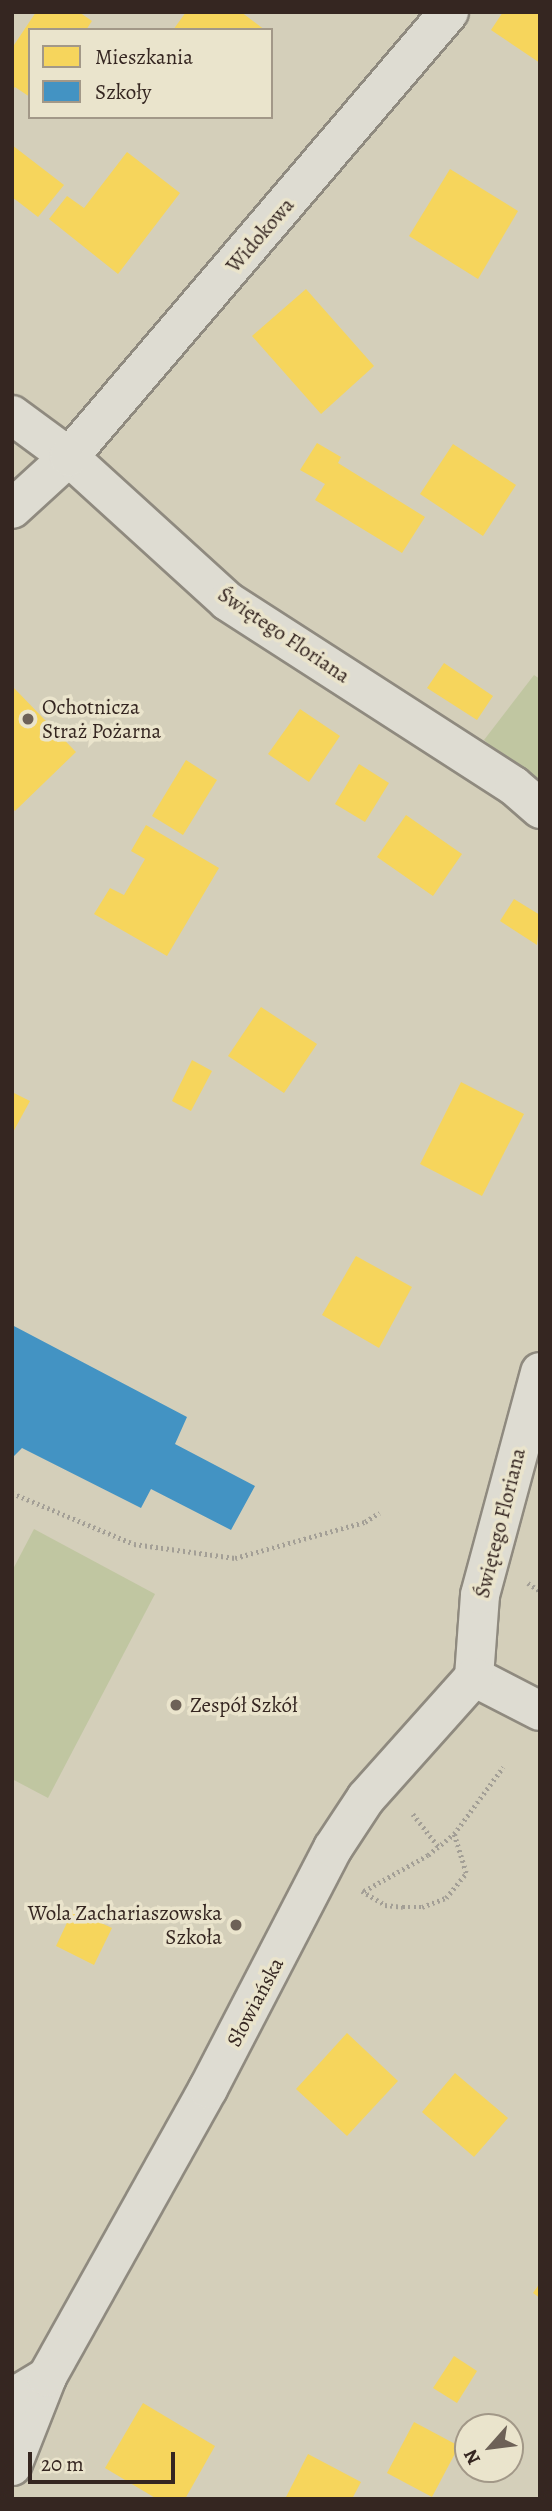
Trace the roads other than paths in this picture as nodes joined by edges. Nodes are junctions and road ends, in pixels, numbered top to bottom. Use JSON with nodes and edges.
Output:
{"nodes":[{"id":1,"x":449,"y":12,"type":"edge"},
{"id":2,"x":12,"y":415,"type":"edge"},
{"id":3,"x":69,"y":457,"type":"junction"},
{"id":4,"x":12,"y":509,"type":"edge"},
{"id":5,"x":540,"y":809,"type":"edge"},
{"id":6,"x":540,"y":1372,"type":"edge"},
{"id":7,"x":474,"y":1677,"type":"junction"},
{"id":8,"x":540,"y":1711,"type":"edge"},
{"id":9,"x":47,"y":2377,"type":"junction"},
{"id":10,"x":12,"y":2398,"type":"edge"},
{"id":11,"x":12,"y":2466,"type":"edge"}],
"edges":[{"from":1,"to":3,"type":"street","name":"Widokowa"},
{"from":2,"to":3,"type":"street","name":"Świętego Floriana"},
{"from":3,"to":4,"type":"street","name":"Widokowa"},
{"from":3,"to":5,"type":"street","name":"Świętego Floriana"},
{"from":6,"to":7,"type":"street","name":"Świętego Floriana"},
{"from":7,"to":8,"type":"street"},
{"from":7,"to":9,"type":"street","name":"Słowiańska"},
{"from":9,"to":10,"type":"street","name":"Słowiańska"},
{"from":9,"to":11,"type":"street"}]}
